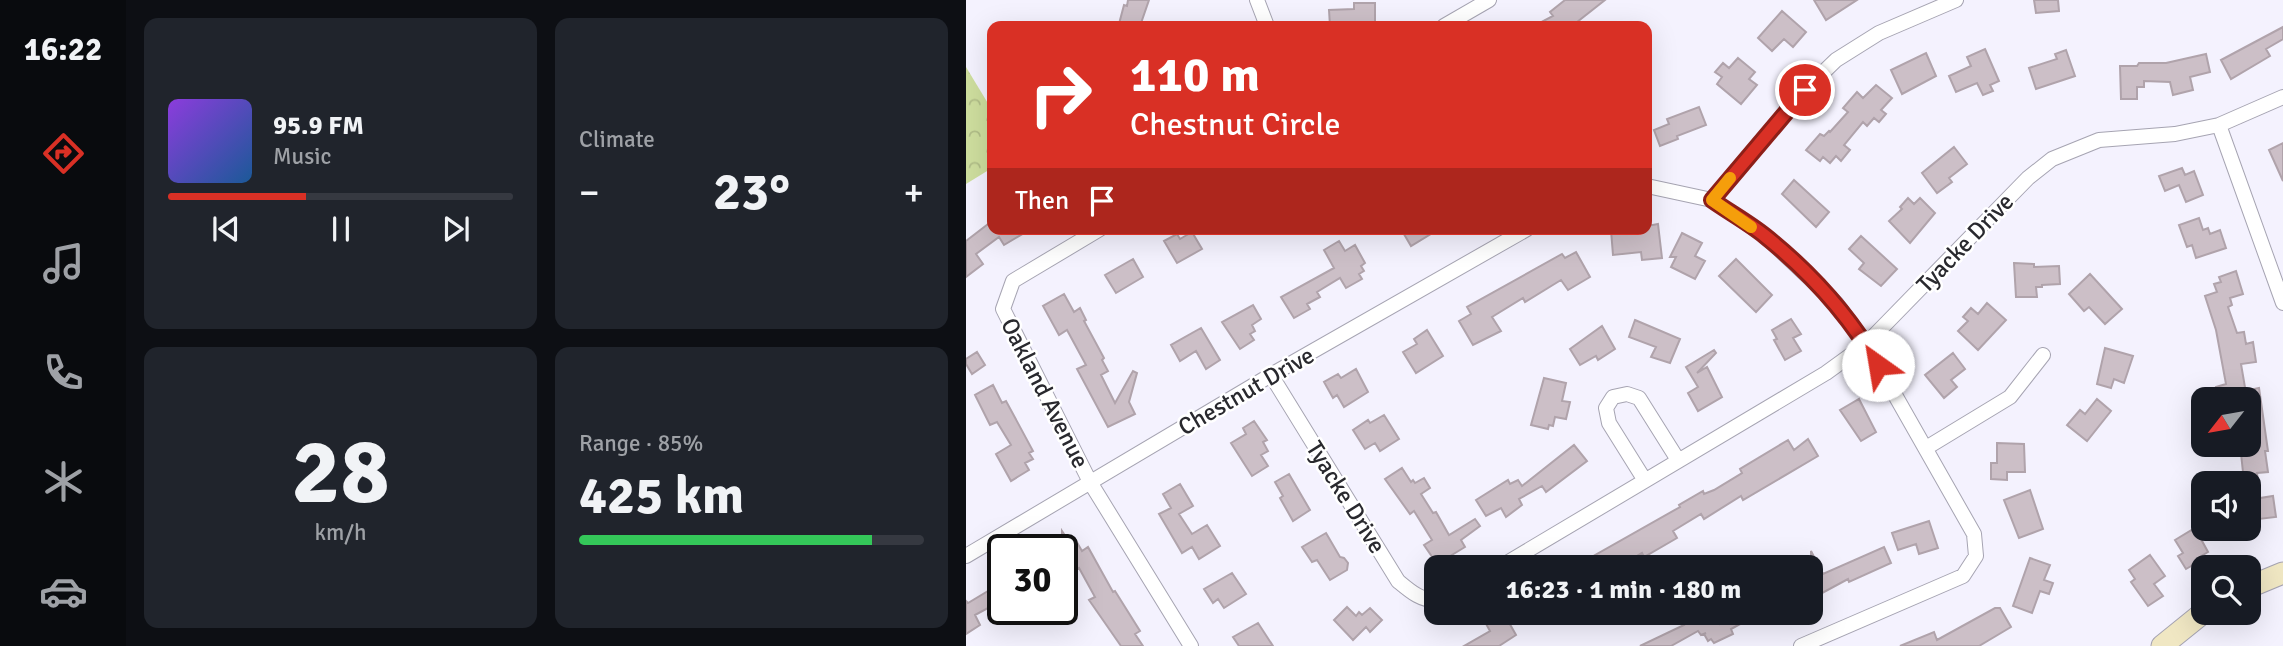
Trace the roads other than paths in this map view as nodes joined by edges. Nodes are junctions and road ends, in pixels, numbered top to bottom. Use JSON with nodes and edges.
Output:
{"nodes":[{"id":1,"x":1257,"y":0,"type":"edge"},
{"id":2,"x":1489,"y":0,"type":"edge"},
{"id":3,"x":1956,"y":0,"type":"edge"},
{"id":4,"x":1266,"y":21,"type":"edge"},
{"id":5,"x":1453,"y":21,"type":"edge"},
{"id":6,"x":2283,"y":97,"type":"edge"},
{"id":7,"x":2219,"y":125,"type":"junction"},
{"id":8,"x":1652,"y":187,"type":"edge"},
{"id":9,"x":1712,"y":200,"type":"junction"},
{"id":10,"x":1090,"y":235,"type":"edge"},
{"id":11,"x":1516,"y":235,"type":"edge"},
{"id":12,"x":2283,"y":303,"type":"edge"},
{"id":13,"x":1866,"y":344,"type":"junction"},
{"id":14,"x":2043,"y":355,"type":"dead end"},
{"id":15,"x":1271,"y":375,"type":"junction"},
{"id":16,"x":1926,"y":447,"type":"junction"},
{"id":17,"x":1678,"y":460,"type":"junction"},
{"id":18,"x":1644,"y":479,"type":"junction"},
{"id":19,"x":1090,"y":482,"type":"junction"},
{"id":20,"x":1520,"y":555,"type":"edge"},
{"id":21,"x":966,"y":556,"type":"edge"},
{"id":22,"x":2283,"y":573,"type":"edge"},
{"id":23,"x":2261,"y":582,"type":"edge"},
{"id":24,"x":1424,"y":599,"type":"edge"},
{"id":25,"x":2191,"y":623,"type":"edge"},
{"id":26,"x":1191,"y":646,"type":"edge"},
{"id":27,"x":1801,"y":646,"type":"edge"},
{"id":28,"x":2162,"y":646,"type":"edge"}],
"edges":[{"from":1,"to":4,"type":"street"},
{"from":2,"to":5,"type":"street"},
{"from":3,"to":9,"type":"street"},
{"from":6,"to":7,"type":"street","name":"Tyacke Drive"},
{"from":7,"to":12,"type":"street"},
{"from":7,"to":13,"type":"street","name":"Tyacke Drive"},
{"from":8,"to":9,"type":"street"},
{"from":9,"to":13,"type":"street"},
{"from":10,"to":19,"type":"street","name":"Oakland Avenue"},
{"from":11,"to":15,"type":"street","name":"Chestnut Drive"},
{"from":13,"to":16,"type":"street"},
{"from":13,"to":17,"type":"street","name":"Tyacke Drive"},
{"from":14,"to":16,"type":"street"},
{"from":15,"to":19,"type":"street","name":"Chestnut Drive"},
{"from":15,"to":24,"type":"street","name":"Tyacke Drive"},
{"from":16,"to":27,"type":"street"},
{"from":17,"to":18,"type":"street","name":"Tyacke Drive"},
{"from":17,"to":18,"type":"street"},
{"from":18,"to":20,"type":"street","name":"Tyacke Drive"},
{"from":19,"to":21,"type":"street","name":"Chestnut Drive"},
{"from":19,"to":26,"type":"street","name":"Oakland Avenue"},
{"from":22,"to":23,"type":"street"},
{"from":25,"to":28,"type":"street"}]}
